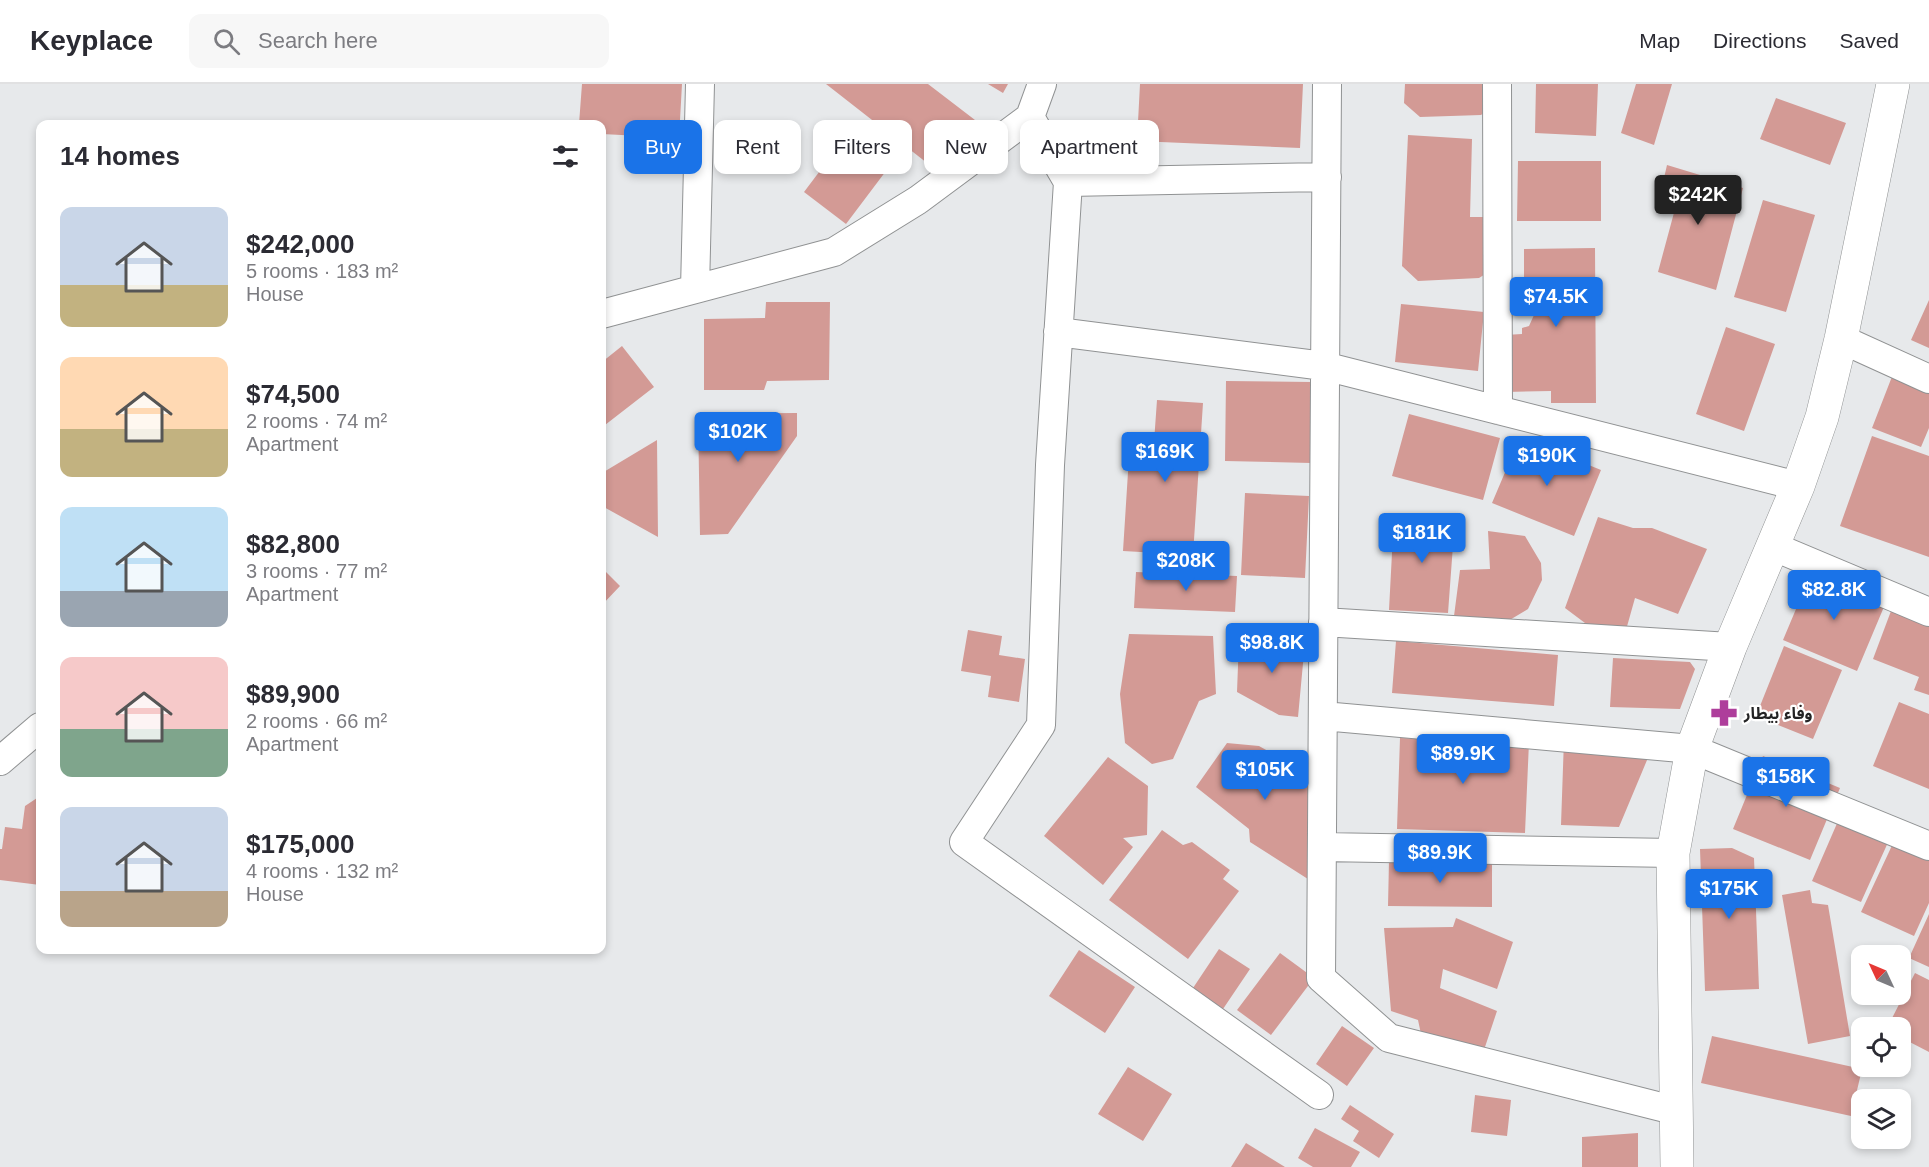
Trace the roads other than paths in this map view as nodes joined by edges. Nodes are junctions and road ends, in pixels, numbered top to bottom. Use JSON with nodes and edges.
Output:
{"nodes":[{"id":1,"x":700,"y":84,"type":"edge"},
{"id":2,"x":1042,"y":84,"type":"edge"},
{"id":3,"x":1327,"y":84,"type":"edge"},
{"id":4,"x":1497,"y":84,"type":"edge"},
{"id":5,"x":1893,"y":84,"type":"edge"},
{"id":6,"x":1030,"y":117,"type":"junction"},
{"id":7,"x":1327,"y":177,"type":"junction"},
{"id":8,"x":1068,"y":182,"type":"junction"},
{"id":9,"x":695,"y":289,"type":"junction"},
{"id":10,"x":606,"y":313,"type":"edge"},
{"id":11,"x":1058,"y":332,"type":"junction"},
{"id":12,"x":1841,"y":339,"type":"junction"},
{"id":13,"x":1324,"y":366,"type":"junction"},
{"id":14,"x":1929,"y":379,"type":"edge"},
{"id":15,"x":1498,"y":410,"type":"junction"},
{"id":16,"x":1798,"y":486,"type":"junction"},
{"id":17,"x":1772,"y":546,"type":"junction"},
{"id":18,"x":1929,"y":612,"type":"edge"},
{"id":19,"x":1323,"y":622,"type":"junction"},
{"id":20,"x":1730,"y":647,"type":"junction"},
{"id":21,"x":1323,"y":716,"type":"junction"},
{"id":22,"x":36,"y":730,"type":"edge"},
{"id":23,"x":1692,"y":749,"type":"junction"},
{"id":24,"x":0,"y":761,"type":"edge"},
{"id":25,"x":1929,"y":846,"type":"edge"},
{"id":26,"x":1322,"y":848,"type":"junction"},
{"id":27,"x":1673,"y":853,"type":"junction"},
{"id":28,"x":1319,"y":1095,"type":"dead end"},
{"id":29,"x":1677,"y":1111,"type":"junction"},
{"id":30,"x":1677,"y":1167,"type":"edge"}],
"edges":[{"from":1,"to":9,"type":"street"},
{"from":2,"to":6,"type":"street"},
{"from":3,"to":7,"type":"street"},
{"from":4,"to":15,"type":"street"},
{"from":5,"to":12,"type":"street"},
{"from":6,"to":8,"type":"street"},
{"from":6,"to":9,"type":"street"},
{"from":7,"to":8,"type":"street"},
{"from":7,"to":13,"type":"street"},
{"from":8,"to":11,"type":"street"},
{"from":9,"to":10,"type":"street"},
{"from":11,"to":13,"type":"street"},
{"from":11,"to":28,"type":"street"},
{"from":12,"to":14,"type":"street"},
{"from":12,"to":16,"type":"street"},
{"from":13,"to":15,"type":"street"},
{"from":13,"to":19,"type":"street"},
{"from":15,"to":16,"type":"street"},
{"from":16,"to":17,"type":"street"},
{"from":17,"to":18,"type":"street"},
{"from":17,"to":20,"type":"street"},
{"from":19,"to":20,"type":"street"},
{"from":19,"to":21,"type":"street"},
{"from":20,"to":23,"type":"street"},
{"from":21,"to":23,"type":"street"},
{"from":21,"to":26,"type":"street"},
{"from":22,"to":24,"type":"street"},
{"from":23,"to":25,"type":"street"},
{"from":23,"to":27,"type":"street"},
{"from":26,"to":27,"type":"street"},
{"from":26,"to":29,"type":"street"},
{"from":27,"to":29,"type":"street"},
{"from":29,"to":30,"type":"street"}]}
